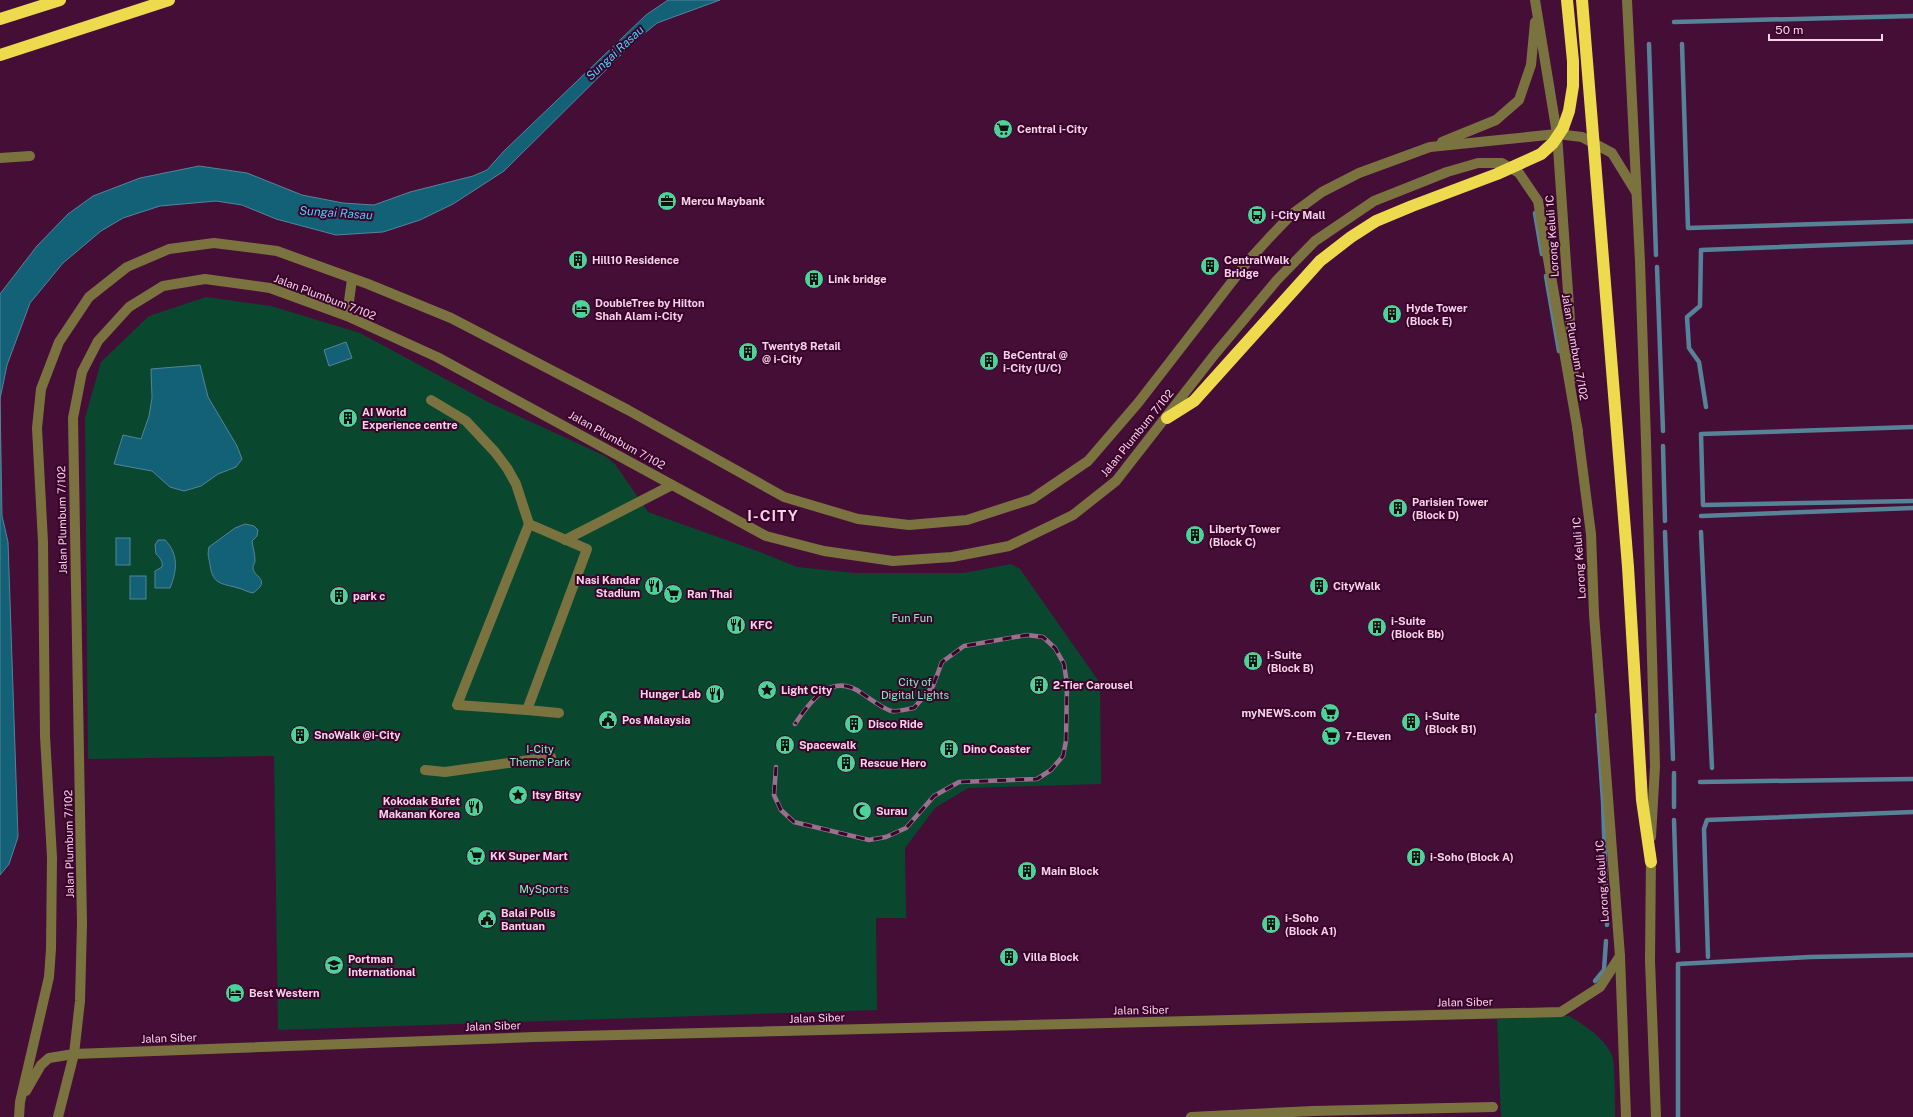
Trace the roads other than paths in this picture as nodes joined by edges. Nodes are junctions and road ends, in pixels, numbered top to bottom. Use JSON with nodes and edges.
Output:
{"nodes":[{"id":1,"x":60,"y":0,"type":"edge"},
{"id":2,"x":169,"y":0,"type":"edge"},
{"id":3,"x":1567,"y":0,"type":"edge"},
{"id":4,"x":1582,"y":0,"type":"edge"},
{"id":5,"x":1627,"y":0,"type":"edge"},
{"id":6,"x":1536,"y":2,"type":"edge"},
{"id":7,"x":0,"y":19,"type":"edge"},
{"id":8,"x":0,"y":55,"type":"edge"},
{"id":9,"x":1557,"y":134,"type":"junction"},
{"id":10,"x":1430,"y":147,"type":"junction"},
{"id":11,"x":30,"y":156,"type":"dead end"},
{"id":12,"x":0,"y":158,"type":"edge"},
{"id":13,"x":1636,"y":192,"type":"junction"},
{"id":14,"x":352,"y":279,"type":"junction"},
{"id":15,"x":346,"y":316,"type":"junction"},
{"id":16,"x":431,"y":400,"type":"dead end"},
{"id":17,"x":1167,"y":418,"type":"junction"},
{"id":18,"x":1578,"y":432,"type":"junction"},
{"id":19,"x":672,"y":484,"type":"junction"},
{"id":20,"x":529,"y":524,"type":"junction"},
{"id":21,"x":565,"y":540,"type":"junction"},
{"id":22,"x":527,"y":710,"type":"junction"},
{"id":23,"x":559,"y":713,"type":"dead end"},
{"id":24,"x":551,"y":757,"type":"dead end"},
{"id":25,"x":425,"y":770,"type":"dead end"},
{"id":26,"x":1651,"y":862,"type":"junction"},
{"id":27,"x":1620,"y":956,"type":"junction"},
{"id":28,"x":74,"y":1054,"type":"junction"},
{"id":29,"x":20,"y":1102,"type":"junction"},
{"id":30,"x":1493,"y":1107,"type":"dead end"},
{"id":31,"x":19,"y":1117,"type":"edge"},
{"id":32,"x":58,"y":1117,"type":"edge"},
{"id":33,"x":1191,"y":1117,"type":"edge"},
{"id":34,"x":1626,"y":1117,"type":"edge"},
{"id":35,"x":1656,"y":1117,"type":"edge"}],
"edges":[{"from":1,"to":7,"type":"highway"},
{"from":2,"to":8,"type":"highway"},
{"from":3,"to":17,"type":"highway"},
{"from":4,"to":26,"type":"highway"},
{"from":5,"to":13,"type":"street"},
{"from":6,"to":9,"type":"street","name":"Lorong Keluli 1C"},
{"from":6,"to":10,"type":"street"},
{"from":9,"to":10,"type":"street","name":"Jalan Plumbum 7/102"},
{"from":9,"to":13,"type":"street","name":"Jalan Plumbum 7/102"},
{"from":9,"to":18,"type":"street","name":"Lorong Keluli 1C"},
{"from":10,"to":14,"type":"street","name":"Jalan Plumbum 7/102"},
{"from":11,"to":12,"type":"street"},
{"from":13,"to":26,"type":"street"},
{"from":14,"to":15,"type":"street"},
{"from":14,"to":29,"type":"street","name":"Jalan Plumbum 7/102"},
{"from":15,"to":19,"type":"street","name":"Jalan Plumbum 7/102"},
{"from":15,"to":28,"type":"street","name":"Jalan Plumbum 7/102"},
{"from":16,"to":20,"type":"street"},
{"from":17,"to":18,"type":"street","name":"Jalan Plumbum 7/102"},
{"from":17,"to":19,"type":"street","name":"Jalan Plumbum 7/102"},
{"from":18,"to":27,"type":"street","name":"Lorong Keluli 1C"},
{"from":19,"to":21,"type":"street"},
{"from":20,"to":21,"type":"street"},
{"from":20,"to":22,"type":"street"},
{"from":21,"to":22,"type":"street"},
{"from":22,"to":23,"type":"street"},
{"from":24,"to":25,"type":"street"},
{"from":26,"to":35,"type":"street"},
{"from":27,"to":28,"type":"street","name":"Jalan Siber"},
{"from":27,"to":34,"type":"street","name":"Lorong Keluli 1C"},
{"from":28,"to":29,"type":"street","name":"Jalan Siber"},
{"from":28,"to":32,"type":"street","name":"Jalan Plumbum 7/102"},
{"from":29,"to":31,"type":"street","name":"Jalan Plumbum 7/102"},
{"from":30,"to":33,"type":"street"}]}
